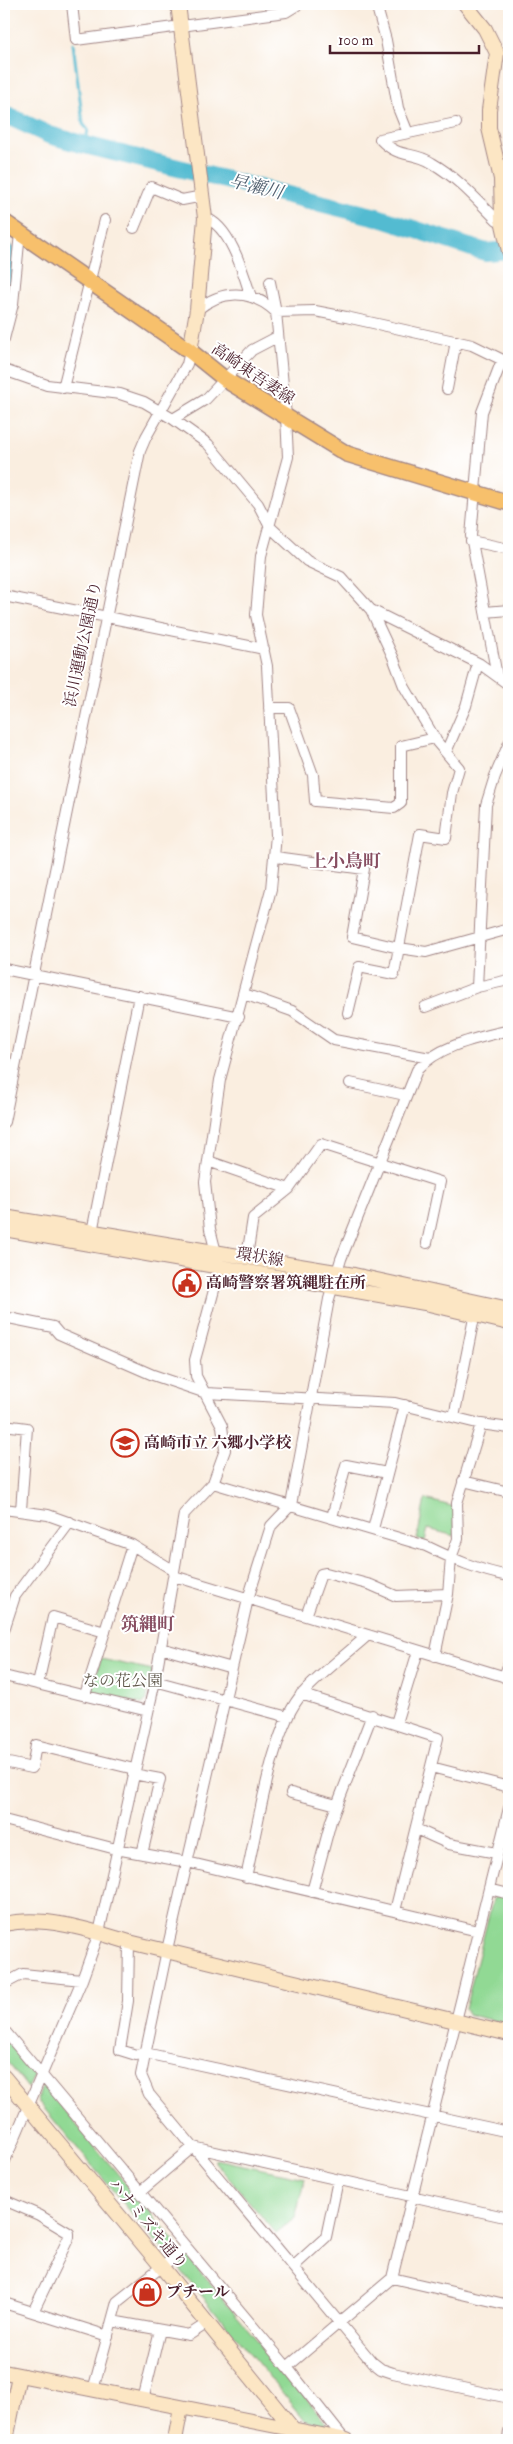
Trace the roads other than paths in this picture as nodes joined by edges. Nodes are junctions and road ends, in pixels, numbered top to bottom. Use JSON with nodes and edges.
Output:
{"nodes":[{"id":1,"x":72,"y":4,"type":"edge"},
{"id":2,"x":178,"y":4,"type":"edge"},
{"id":3,"x":376,"y":4,"type":"edge"},
{"id":4,"x":465,"y":4,"type":"edge"},
{"id":5,"x":295,"y":5,"type":"edge"},
{"id":6,"x":181,"y":26,"type":"junction"},
{"id":7,"x":456,"y":123,"type":"dead end"},
{"id":8,"x":408,"y":133,"type":"junction"},
{"id":9,"x":204,"y":196,"type":"junction"},
{"id":10,"x":205,"y":218,"type":"junction"},
{"id":11,"x":105,"y":220,"type":"dead end"},
{"id":12,"x":502,"y":220,"type":"junction"},
{"id":13,"x":4,"y":222,"type":"edge"},
{"id":14,"x":134,"y":228,"type":"dead end"},
{"id":15,"x":20,"y":233,"type":"junction"},
{"id":16,"x":508,"y":247,"type":"edge"},
{"id":17,"x":88,"y":281,"type":"junction"},
{"id":18,"x":270,"y":282,"type":"dead end"},
{"id":19,"x":251,"y":297,"type":"junction"},
{"id":20,"x":197,"y":310,"type":"junction"},
{"id":21,"x":276,"y":312,"type":"junction"},
{"id":22,"x":277,"y":337,"type":"junction"},
{"id":23,"x":4,"y":338,"type":"edge"},
{"id":24,"x":456,"y":341,"type":"junction"},
{"id":25,"x":190,"y":352,"type":"junction"},
{"id":26,"x":506,"y":362,"type":"edge"},
{"id":27,"x":4,"y":370,"type":"edge"},
{"id":28,"x":226,"y":380,"type":"junction"},
{"id":29,"x":63,"y":388,"type":"junction"},
{"id":30,"x":447,"y":389,"type":"dead end"},
{"id":31,"x":160,"y":412,"type":"junction"},
{"id":32,"x":286,"y":416,"type":"junction"},
{"id":33,"x":173,"y":419,"type":"junction"},
{"id":34,"x":475,"y":494,"type":"junction"},
{"id":35,"x":509,"y":503,"type":"edge"},
{"id":36,"x":270,"y":527,"type":"junction"},
{"id":37,"x":471,"y":541,"type":"junction"},
{"id":38,"x":509,"y":549,"type":"edge"},
{"id":39,"x":4,"y":596,"type":"edge"},
{"id":40,"x":371,"y":610,"type":"junction"},
{"id":41,"x":509,"y":610,"type":"edge"},
{"id":42,"x":485,"y":612,"type":"junction"},
{"id":43,"x":106,"y":616,"type":"junction"},
{"id":44,"x":264,"y":649,"type":"junction"},
{"id":45,"x":478,"y":663,"type":"junction"},
{"id":46,"x":498,"y":676,"type":"junction"},
{"id":47,"x":509,"y":684,"type":"edge"},
{"id":48,"x":269,"y":708,"type":"junction"},
{"id":49,"x":435,"y":738,"type":"junction"},
{"id":50,"x":509,"y":744,"type":"edge"},
{"id":51,"x":446,"y":752,"type":"junction"},
{"id":52,"x":276,"y":857,"type":"junction"},
{"id":53,"x":509,"y":929,"type":"edge"},
{"id":54,"x":479,"y":936,"type":"junction"},
{"id":55,"x":399,"y":948,"type":"junction"},
{"id":56,"x":4,"y":968,"type":"edge"},
{"id":57,"x":34,"y":975,"type":"junction"},
{"id":58,"x":509,"y":980,"type":"edge"},
{"id":59,"x":476,"y":986,"type":"junction"},
{"id":60,"x":244,"y":994,"type":"junction"},
{"id":61,"x":139,"y":996,"type":"junction"},
{"id":62,"x":425,"y":1006,"type":"dead end"},
{"id":63,"x":348,"y":1013,"type":"dead end"},
{"id":64,"x":239,"y":1016,"type":"junction"},
{"id":65,"x":509,"y":1030,"type":"edge"},
{"id":66,"x":430,"y":1058,"type":"junction"},
{"id":67,"x":350,"y":1083,"type":"dead end"},
{"id":68,"x":405,"y":1095,"type":"junction"},
{"id":69,"x":4,"y":1122,"type":"edge"},
{"id":70,"x":208,"y":1161,"type":"junction"},
{"id":71,"x":381,"y":1163,"type":"junction"},
{"id":72,"x":289,"y":1189,"type":"junction"},
{"id":73,"x":4,"y":1217,"type":"edge"},
{"id":74,"x":4,"y":1229,"type":"edge"},
{"id":75,"x":92,"y":1232,"type":"junction"},
{"id":76,"x":427,"y":1243,"type":"dead end"},
{"id":77,"x":248,"y":1250,"type":"dead end"},
{"id":78,"x":216,"y":1252,"type":"junction"},
{"id":79,"x":220,"y":1268,"type":"junction"},
{"id":80,"x":337,"y":1272,"type":"junction"},
{"id":81,"x":333,"y":1287,"type":"junction"},
{"id":82,"x":509,"y":1309,"type":"edge"},
{"id":83,"x":475,"y":1313,"type":"junction"},
{"id":84,"x":4,"y":1318,"type":"edge"},
{"id":85,"x":509,"y":1323,"type":"edge"},
{"id":86,"x":206,"y":1393,"type":"junction"},
{"id":87,"x":310,"y":1397,"type":"junction"},
{"id":88,"x":405,"y":1405,"type":"junction"},
{"id":89,"x":454,"y":1417,"type":"junction"},
{"id":90,"x":481,"y":1424,"type":"junction"},
{"id":91,"x":4,"y":1425,"type":"edge"},
{"id":92,"x":509,"y":1428,"type":"edge"},
{"id":93,"x":387,"y":1473,"type":"junction"},
{"id":94,"x":464,"y":1481,"type":"junction"},
{"id":95,"x":213,"y":1484,"type":"junction"},
{"id":96,"x":509,"y":1492,"type":"edge"},
{"id":97,"x":291,"y":1505,"type":"junction"},
{"id":98,"x":4,"y":1509,"type":"edge"},
{"id":99,"x":21,"y":1510,"type":"junction"},
{"id":100,"x":332,"y":1517,"type":"junction"},
{"id":101,"x":70,"y":1522,"type":"junction"},
{"id":102,"x":373,"y":1529,"type":"junction"},
{"id":103,"x":132,"y":1544,"type":"junction"},
{"id":104,"x":452,"y":1558,"type":"junction"},
{"id":105,"x":173,"y":1573,"type":"junction"},
{"id":106,"x":509,"y":1576,"type":"edge"},
{"id":107,"x":448,"y":1594,"type":"junction"},
{"id":108,"x":248,"y":1599,"type":"junction"},
{"id":109,"x":306,"y":1616,"type":"junction"},
{"id":110,"x":4,"y":1630,"type":"edge"},
{"id":111,"x":105,"y":1632,"type":"junction"},
{"id":112,"x":368,"y":1635,"type":"junction"},
{"id":113,"x":161,"y":1648,"type":"junction"},
{"id":114,"x":418,"y":1651,"type":"junction"},
{"id":115,"x":435,"y":1656,"type":"junction"},
{"id":116,"x":509,"y":1663,"type":"edge"},
{"id":117,"x":232,"y":1668,"type":"junction"},
{"id":118,"x":4,"y":1676,"type":"edge"},
{"id":119,"x":507,"y":1678,"type":"edge"},
{"id":120,"x":155,"y":1682,"type":"junction"},
{"id":121,"x":38,"y":1684,"type":"junction"},
{"id":122,"x":301,"y":1694,"type":"junction"},
{"id":123,"x":85,"y":1695,"type":"junction"},
{"id":124,"x":224,"y":1701,"type":"junction"},
{"id":125,"x":148,"y":1711,"type":"junction"},
{"id":126,"x":372,"y":1715,"type":"junction"},
{"id":127,"x":288,"y":1717,"type":"junction"},
{"id":128,"x":396,"y":1723,"type":"junction"},
{"id":129,"x":4,"y":1762,"type":"edge"},
{"id":130,"x":431,"y":1767,"type":"junction"},
{"id":131,"x":134,"y":1771,"type":"junction"},
{"id":132,"x":509,"y":1787,"type":"edge"},
{"id":133,"x":291,"y":1794,"type":"dead end"},
{"id":134,"x":337,"y":1805,"type":"junction"},
{"id":135,"x":509,"y":1808,"type":"edge"},
{"id":136,"x":4,"y":1820,"type":"edge"},
{"id":137,"x":416,"y":1829,"type":"junction"},
{"id":138,"x":116,"y":1849,"type":"junction"},
{"id":139,"x":497,"y":1853,"type":"junction"},
{"id":140,"x":142,"y":1854,"type":"junction"},
{"id":141,"x":187,"y":1862,"type":"junction"},
{"id":142,"x":246,"y":1877,"type":"junction"},
{"id":143,"x":489,"y":1889,"type":"junction"},
{"id":144,"x":312,"y":1892,"type":"junction"},
{"id":145,"x":509,"y":1894,"type":"edge"},
{"id":146,"x":395,"y":1912,"type":"junction"},
{"id":147,"x":4,"y":1924,"type":"edge"},
{"id":148,"x":478,"y":1931,"type":"junction"},
{"id":149,"x":99,"y":1933,"type":"junction"},
{"id":150,"x":129,"y":1942,"type":"junction"},
{"id":151,"x":167,"y":1950,"type":"junction"},
{"id":152,"x":82,"y":1980,"type":"junction"},
{"id":153,"x":4,"y":1984,"type":"edge"},
{"id":154,"x":457,"y":2021,"type":"junction"},
{"id":155,"x":4,"y":2030,"type":"edge"},
{"id":156,"x":509,"y":2034,"type":"edge"},
{"id":157,"x":145,"y":2053,"type":"junction"},
{"id":158,"x":41,"y":2074,"type":"junction"},
{"id":159,"x":4,"y":2077,"type":"edge"},
{"id":160,"x":28,"y":2107,"type":"junction"},
{"id":161,"x":433,"y":2114,"type":"junction"},
{"id":162,"x":509,"y":2132,"type":"edge"},
{"id":163,"x":193,"y":2147,"type":"junction"},
{"id":164,"x":4,"y":2163,"type":"edge"},
{"id":165,"x":338,"y":2180,"type":"junction"},
{"id":166,"x":140,"y":2192,"type":"junction"},
{"id":167,"x":412,"y":2196,"type":"junction"},
{"id":168,"x":4,"y":2200,"type":"edge"},
{"id":169,"x":509,"y":2218,"type":"edge"},
{"id":170,"x":185,"y":2248,"type":"junction"},
{"id":171,"x":162,"y":2266,"type":"junction"},
{"id":172,"x":293,"y":2267,"type":"junction"},
{"id":173,"x":392,"y":2278,"type":"junction"},
{"id":174,"x":4,"y":2303,"type":"edge"},
{"id":175,"x":509,"y":2305,"type":"edge"},
{"id":176,"x":34,"y":2312,"type":"junction"},
{"id":177,"x":112,"y":2321,"type":"junction"},
{"id":178,"x":206,"y":2324,"type":"junction"},
{"id":179,"x":340,"y":2324,"type":"junction"},
{"id":180,"x":160,"y":2330,"type":"junction"},
{"id":181,"x":108,"y":2336,"type":"junction"},
{"id":182,"x":287,"y":2367,"type":"junction"},
{"id":183,"x":4,"y":2372,"type":"edge"},
{"id":184,"x":19,"y":2375,"type":"junction"},
{"id":185,"x":93,"y":2390,"type":"junction"},
{"id":186,"x":509,"y":2398,"type":"edge"},
{"id":187,"x":143,"y":2400,"type":"junction"},
{"id":188,"x":181,"y":2408,"type":"junction"},
{"id":189,"x":509,"y":2431,"type":"edge"},
{"id":190,"x":298,"y":2436,"type":"edge"},
{"id":191,"x":5,"y":2440,"type":"edge"},
{"id":192,"x":175,"y":2440,"type":"edge"},
{"id":193,"x":346,"y":2440,"type":"edge"},
{"id":194,"x":508,"y":2440,"type":"edge"}],
"edges":[{"from":1,"to":6,"type":"street"},
{"from":2,"to":6,"type":"street"},
{"from":3,"to":8,"type":"street"},
{"from":4,"to":12,"type":"street"},
{"from":5,"to":6,"type":"street"},
{"from":6,"to":9,"type":"street","name":"浜川運動公園通り"},
{"from":7,"to":8,"type":"street"},
{"from":8,"to":12,"type":"street"},
{"from":9,"to":10,"type":"street","name":"浜川運動公園通り"},
{"from":9,"to":14,"type":"street"},
{"from":10,"to":19,"type":"street"},
{"from":10,"to":20,"type":"street","name":"浜川運動公園通り"},
{"from":11,"to":17,"type":"street"},
{"from":12,"to":16,"type":"street"},
{"from":13,"to":15,"type":"main road","name":"高崎東吾妻線"},
{"from":15,"to":17,"type":"main road","name":"高崎東吾妻線"},
{"from":15,"to":23,"type":"street"},
{"from":17,"to":25,"type":"main road","name":"高崎東吾妻線"},
{"from":17,"to":29,"type":"street"},
{"from":18,"to":21,"type":"street"},
{"from":19,"to":20,"type":"street"},
{"from":19,"to":21,"type":"street"},
{"from":20,"to":25,"type":"street","name":"浜川運動公園通り"},
{"from":21,"to":22,"type":"street"},
{"from":21,"to":24,"type":"street"},
{"from":22,"to":28,"type":"street"},
{"from":22,"to":32,"type":"street"},
{"from":24,"to":26,"type":"street"},
{"from":24,"to":30,"type":"street"},
{"from":25,"to":28,"type":"main road","name":"高崎東吾妻線"},
{"from":25,"to":31,"type":"street","name":"浜川運動公園通り"},
{"from":26,"to":34,"type":"street"},
{"from":27,"to":29,"type":"street"},
{"from":28,"to":32,"type":"main road","name":"高崎東吾妻線"},
{"from":28,"to":33,"type":"street"},
{"from":29,"to":31,"type":"street"},
{"from":31,"to":33,"type":"street"},
{"from":31,"to":43,"type":"street","name":"浜川運動公園通り"},
{"from":32,"to":34,"type":"main road","name":"高崎東吾妻線"},
{"from":32,"to":36,"type":"street"},
{"from":33,"to":36,"type":"street"},
{"from":34,"to":35,"type":"main road","name":"高崎東吾妻線"},
{"from":34,"to":37,"type":"street"},
{"from":36,"to":40,"type":"street"},
{"from":36,"to":44,"type":"street"},
{"from":37,"to":38,"type":"street"},
{"from":37,"to":42,"type":"street"},
{"from":39,"to":43,"type":"street"},
{"from":40,"to":45,"type":"street"},
{"from":40,"to":49,"type":"street"},
{"from":41,"to":42,"type":"street"},
{"from":42,"to":46,"type":"street"},
{"from":43,"to":44,"type":"street"},
{"from":43,"to":57,"type":"street","name":"浜川運動公園通り"},
{"from":44,"to":48,"type":"street"},
{"from":45,"to":46,"type":"street"},
{"from":45,"to":51,"type":"street"},
{"from":46,"to":47,"type":"street"},
{"from":48,"to":49,"type":"street"},
{"from":48,"to":52,"type":"street"},
{"from":49,"to":51,"type":"street"},
{"from":50,"to":54,"type":"street"},
{"from":51,"to":55,"type":"street"},
{"from":52,"to":55,"type":"street"},
{"from":52,"to":60,"type":"street"},
{"from":53,"to":54,"type":"street"},
{"from":54,"to":55,"type":"street"},
{"from":54,"to":59,"type":"street"},
{"from":55,"to":63,"type":"street"},
{"from":56,"to":57,"type":"street"},
{"from":57,"to":61,"type":"street"},
{"from":57,"to":69,"type":"street","name":"浜川運動公園通り"},
{"from":58,"to":59,"type":"street"},
{"from":59,"to":62,"type":"street"},
{"from":60,"to":64,"type":"street"},
{"from":60,"to":66,"type":"street"},
{"from":61,"to":64,"type":"street"},
{"from":61,"to":75,"type":"street"},
{"from":64,"to":70,"type":"street"},
{"from":65,"to":66,"type":"street"},
{"from":66,"to":68,"type":"street"},
{"from":67,"to":68,"type":"street"},
{"from":68,"to":71,"type":"street"},
{"from":70,"to":72,"type":"street"},
{"from":70,"to":78,"type":"street"},
{"from":71,"to":72,"type":"street"},
{"from":71,"to":76,"type":"street"},
{"from":71,"to":80,"type":"street"},
{"from":72,"to":77,"type":"street"},
{"from":73,"to":75,"type":"street","name":"環状線"},
{"from":74,"to":79,"type":"street","name":"環状線"},
{"from":75,"to":78,"type":"street","name":"環状線"},
{"from":78,"to":79,"type":"street"},
{"from":78,"to":80,"type":"street","name":"環状線"},
{"from":79,"to":81,"type":"street","name":"環状線"},
{"from":79,"to":86,"type":"street"},
{"from":80,"to":81,"type":"street"},
{"from":80,"to":82,"type":"street","name":"環状線"},
{"from":81,"to":83,"type":"street","name":"環状線"},
{"from":81,"to":87,"type":"street"},
{"from":83,"to":85,"type":"street","name":"環状線"},
{"from":83,"to":89,"type":"street"},
{"from":84,"to":86,"type":"street"},
{"from":86,"to":87,"type":"street"},
{"from":86,"to":95,"type":"street"},
{"from":87,"to":88,"type":"street"},
{"from":87,"to":97,"type":"street"},
{"from":88,"to":89,"type":"street"},
{"from":88,"to":93,"type":"street"},
{"from":89,"to":90,"type":"street"},
{"from":90,"to":92,"type":"street"},
{"from":90,"to":94,"type":"street"},
{"from":91,"to":99,"type":"street"},
{"from":93,"to":100,"type":"street"},
{"from":93,"to":102,"type":"street"},
{"from":94,"to":96,"type":"street"},
{"from":94,"to":104,"type":"street"},
{"from":95,"to":97,"type":"street"},
{"from":95,"to":105,"type":"street"},
{"from":97,"to":100,"type":"street"},
{"from":97,"to":108,"type":"street"},
{"from":98,"to":99,"type":"street"},
{"from":99,"to":101,"type":"street"},
{"from":100,"to":102,"type":"street"},
{"from":101,"to":103,"type":"street"},
{"from":101,"to":110,"type":"street"},
{"from":102,"to":104,"type":"street"},
{"from":103,"to":105,"type":"street"},
{"from":103,"to":111,"type":"street"},
{"from":104,"to":106,"type":"street"},
{"from":104,"to":107,"type":"street"},
{"from":105,"to":108,"type":"street"},
{"from":105,"to":113,"type":"street"},
{"from":107,"to":109,"type":"street"},
{"from":107,"to":115,"type":"street"},
{"from":108,"to":109,"type":"street"},
{"from":108,"to":117,"type":"street"},
{"from":109,"to":112,"type":"street"},
{"from":111,"to":121,"type":"street"},
{"from":111,"to":123,"type":"street"},
{"from":112,"to":114,"type":"street"},
{"from":112,"to":122,"type":"street"},
{"from":113,"to":117,"type":"street"},
{"from":113,"to":120,"type":"street"},
{"from":114,"to":115,"type":"street"},
{"from":114,"to":128,"type":"street"},
{"from":115,"to":119,"type":"street"},
{"from":116,"to":119,"type":"street"},
{"from":117,"to":124,"type":"street"},
{"from":118,"to":121,"type":"street"},
{"from":120,"to":124,"type":"street"},
{"from":120,"to":125,"type":"street"},
{"from":121,"to":123,"type":"street"},
{"from":122,"to":126,"type":"street"},
{"from":122,"to":127,"type":"street"},
{"from":123,"to":125,"type":"street"},
{"from":124,"to":127,"type":"street"},
{"from":124,"to":141,"type":"street"},
{"from":125,"to":131,"type":"street"},
{"from":126,"to":128,"type":"street"},
{"from":126,"to":134,"type":"street"},
{"from":127,"to":142,"type":"street"},
{"from":128,"to":130,"type":"street"},
{"from":129,"to":131,"type":"street"},
{"from":130,"to":132,"type":"street"},
{"from":130,"to":137,"type":"street"},
{"from":131,"to":138,"type":"street"},
{"from":131,"to":140,"type":"street"},
{"from":133,"to":134,"type":"street"},
{"from":134,"to":144,"type":"street"},
{"from":135,"to":139,"type":"street"},
{"from":136,"to":138,"type":"street"},
{"from":137,"to":139,"type":"street"},
{"from":137,"to":146,"type":"street"},
{"from":138,"to":140,"type":"street"},
{"from":138,"to":149,"type":"street"},
{"from":139,"to":143,"type":"street"},
{"from":140,"to":141,"type":"street"},
{"from":141,"to":142,"type":"street"},
{"from":141,"to":151,"type":"street"},
{"from":142,"to":144,"type":"street"},
{"from":143,"to":145,"type":"street"},
{"from":143,"to":148,"type":"street"},
{"from":144,"to":146,"type":"street"},
{"from":146,"to":148,"type":"street"},
{"from":147,"to":149,"type":"street"},
{"from":148,"to":154,"type":"street"},
{"from":149,"to":150,"type":"street"},
{"from":149,"to":152,"type":"street"},
{"from":150,"to":151,"type":"street"},
{"from":150,"to":157,"type":"street"},
{"from":151,"to":154,"type":"street"},
{"from":151,"to":157,"type":"street"},
{"from":152,"to":153,"type":"street"},
{"from":152,"to":158,"type":"street"},
{"from":154,"to":156,"type":"street"},
{"from":154,"to":161,"type":"street"},
{"from":155,"to":158,"type":"street"},
{"from":157,"to":161,"type":"street"},
{"from":157,"to":163,"type":"street"},
{"from":158,"to":160,"type":"street"},
{"from":158,"to":166,"type":"street"},
{"from":159,"to":160,"type":"street","name":"ハナミズキ通り"},
{"from":160,"to":164,"type":"street"},
{"from":160,"to":171,"type":"street","name":"ハナミズキ通り"},
{"from":161,"to":162,"type":"street"},
{"from":161,"to":167,"type":"street"},
{"from":163,"to":165,"type":"street"},
{"from":163,"to":166,"type":"street"},
{"from":163,"to":172,"type":"street"},
{"from":165,"to":167,"type":"street"},
{"from":165,"to":172,"type":"street"},
{"from":166,"to":170,"type":"street"},
{"from":167,"to":169,"type":"street"},
{"from":167,"to":173,"type":"street"},
{"from":168,"to":176,"type":"street"},
{"from":170,"to":171,"type":"street"},
{"from":170,"to":182,"type":"street"},
{"from":171,"to":177,"type":"street"},
{"from":171,"to":178,"type":"street","name":"ハナミズキ通り"},
{"from":172,"to":179,"type":"street"},
{"from":173,"to":175,"type":"street"},
{"from":173,"to":179,"type":"street"},
{"from":174,"to":176,"type":"street"},
{"from":176,"to":181,"type":"street"},
{"from":177,"to":180,"type":"street"},
{"from":177,"to":181,"type":"street"},
{"from":178,"to":180,"type":"street"},
{"from":178,"to":190,"type":"street","name":"ハナミズキ通り"},
{"from":179,"to":182,"type":"street"},
{"from":179,"to":186,"type":"street"},
{"from":180,"to":187,"type":"street"},
{"from":181,"to":185,"type":"street"},
{"from":182,"to":193,"type":"street"},
{"from":183,"to":184,"type":"street"},
{"from":184,"to":185,"type":"street"},
{"from":184,"to":191,"type":"street"},
{"from":185,"to":187,"type":"street"},
{"from":187,"to":188,"type":"street"},
{"from":188,"to":190,"type":"street"},
{"from":188,"to":192,"type":"street"},
{"from":189,"to":194,"type":"street"},
{"from":190,"to":193,"type":"street"}]}
